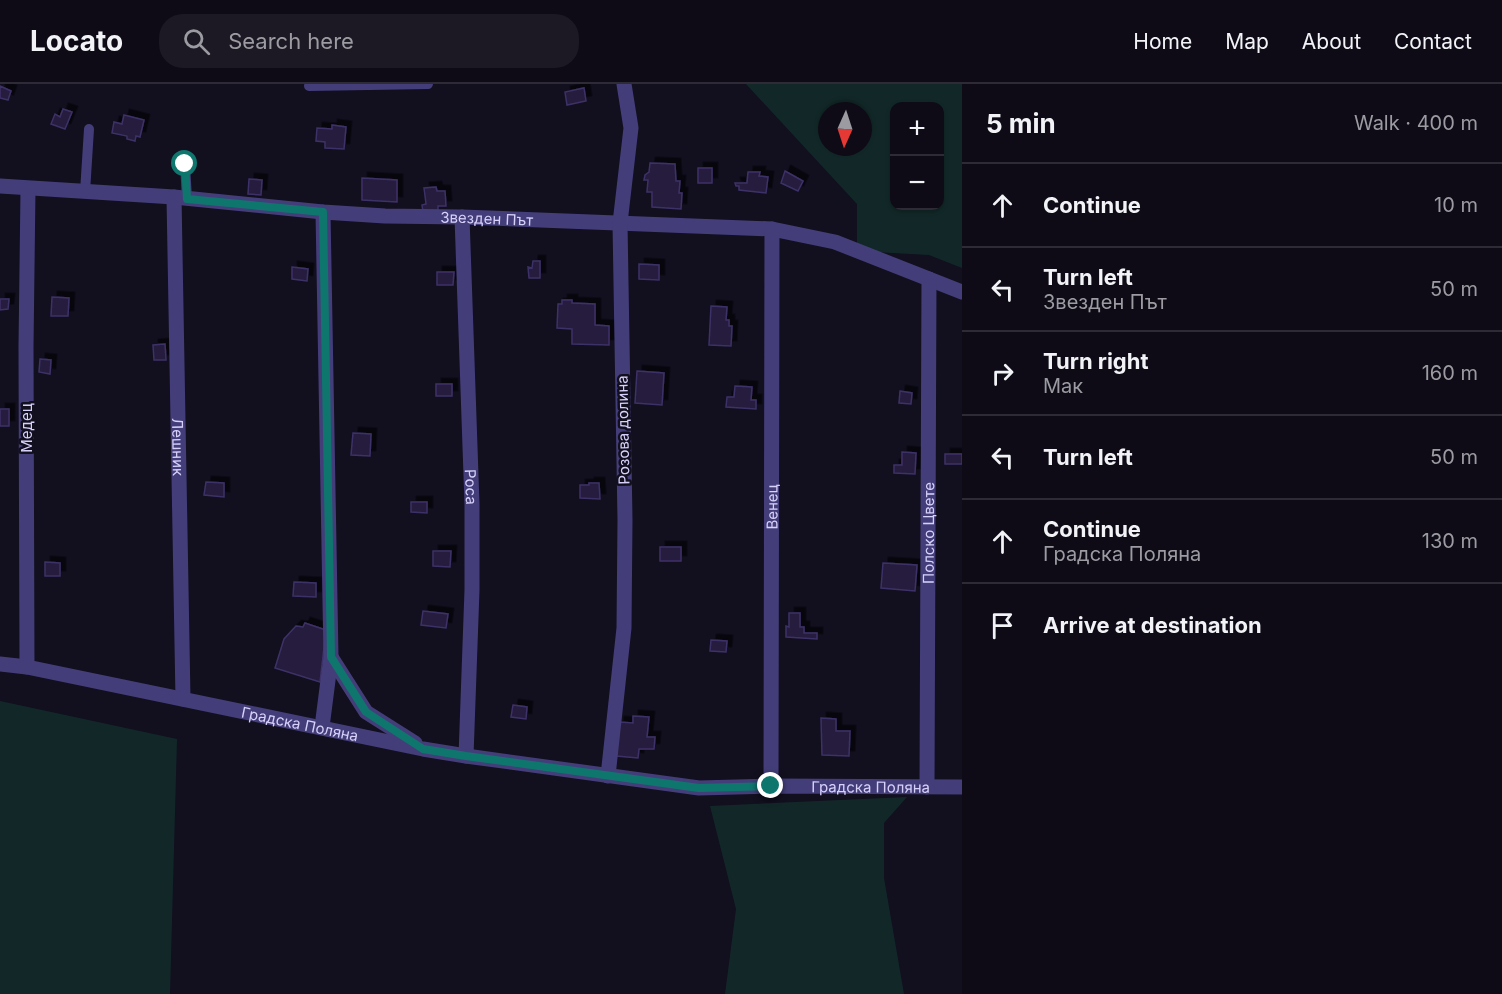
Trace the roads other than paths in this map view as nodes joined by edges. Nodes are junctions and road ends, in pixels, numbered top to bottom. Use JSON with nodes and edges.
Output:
{"nodes":[{"id":1,"x":428,"y":84,"type":"edge"},
{"id":2,"x":624,"y":84,"type":"edge"},
{"id":3,"x":309,"y":86,"type":"dead end"},
{"id":4,"x":88,"y":129,"type":"dead end"},
{"id":5,"x":185,"y":164,"type":"dead end"},
{"id":6,"x":0,"y":186,"type":"edge"},
{"id":7,"x":28,"y":189,"type":"junction"},
{"id":8,"x":85,"y":192,"type":"junction"},
{"id":9,"x":180,"y":198,"type":"junction"},
{"id":10,"x":323,"y":212,"type":"junction"},
{"id":11,"x":462,"y":217,"type":"junction"},
{"id":12,"x":620,"y":223,"type":"junction"},
{"id":13,"x":772,"y":229,"type":"junction"},
{"id":14,"x":929,"y":279,"type":"junction"},
{"id":15,"x":962,"y":292,"type":"edge"},
{"id":16,"x":331,"y":657,"type":"junction"},
{"id":17,"x":0,"y":664,"type":"edge"},
{"id":18,"x":27,"y":667,"type":"junction"},
{"id":19,"x":183,"y":699,"type":"junction"},
{"id":20,"x":322,"y":727,"type":"junction"},
{"id":21,"x":423,"y":749,"type":"junction"},
{"id":22,"x":466,"y":756,"type":"junction"},
{"id":23,"x":608,"y":776,"type":"junction"},
{"id":24,"x":771,"y":786,"type":"junction"},
{"id":25,"x":927,"y":787,"type":"junction"},
{"id":26,"x":962,"y":787,"type":"edge"}],
"edges":[{"from":1,"to":3,"type":"lane"},
{"from":2,"to":12,"type":"street","name":"Розова долина"},
{"from":4,"to":8,"type":"lane"},
{"from":5,"to":9,"type":"lane"},
{"from":6,"to":7,"type":"street","name":"Звезден Път"},
{"from":7,"to":8,"type":"street","name":"Звезден Път"},
{"from":7,"to":18,"type":"street","name":"Медец"},
{"from":8,"to":9,"type":"street","name":"Звезден Път"},
{"from":9,"to":10,"type":"street","name":"Звезден Път"},
{"from":9,"to":19,"type":"street","name":"Лешник"},
{"from":10,"to":11,"type":"street","name":"Звезден Път"},
{"from":10,"to":16,"type":"street"},
{"from":11,"to":12,"type":"street","name":"Звезден Път"},
{"from":11,"to":22,"type":"street","name":"Роса"},
{"from":12,"to":13,"type":"street","name":"Звезден Път"},
{"from":12,"to":23,"type":"street","name":"Розова долина"},
{"from":13,"to":14,"type":"street","name":"Звезден Път"},
{"from":13,"to":24,"type":"street","name":"Венец"},
{"from":14,"to":15,"type":"street","name":"Звезден Път"},
{"from":14,"to":25,"type":"street","name":"Полско Цвете"},
{"from":16,"to":20,"type":"street"},
{"from":16,"to":21,"type":"street"},
{"from":17,"to":18,"type":"street","name":"Градска Поляна"},
{"from":18,"to":19,"type":"street","name":"Градска Поляна"},
{"from":19,"to":20,"type":"street","name":"Градска Поляна"},
{"from":20,"to":21,"type":"street","name":"Градска Поляна"},
{"from":21,"to":22,"type":"street","name":"Градска Поляна"},
{"from":22,"to":23,"type":"street","name":"Градска Поляна"},
{"from":23,"to":24,"type":"street","name":"Градска Поляна"},
{"from":24,"to":25,"type":"street","name":"Градска Поляна"},
{"from":25,"to":26,"type":"street","name":"Градска Поляна"}]}
